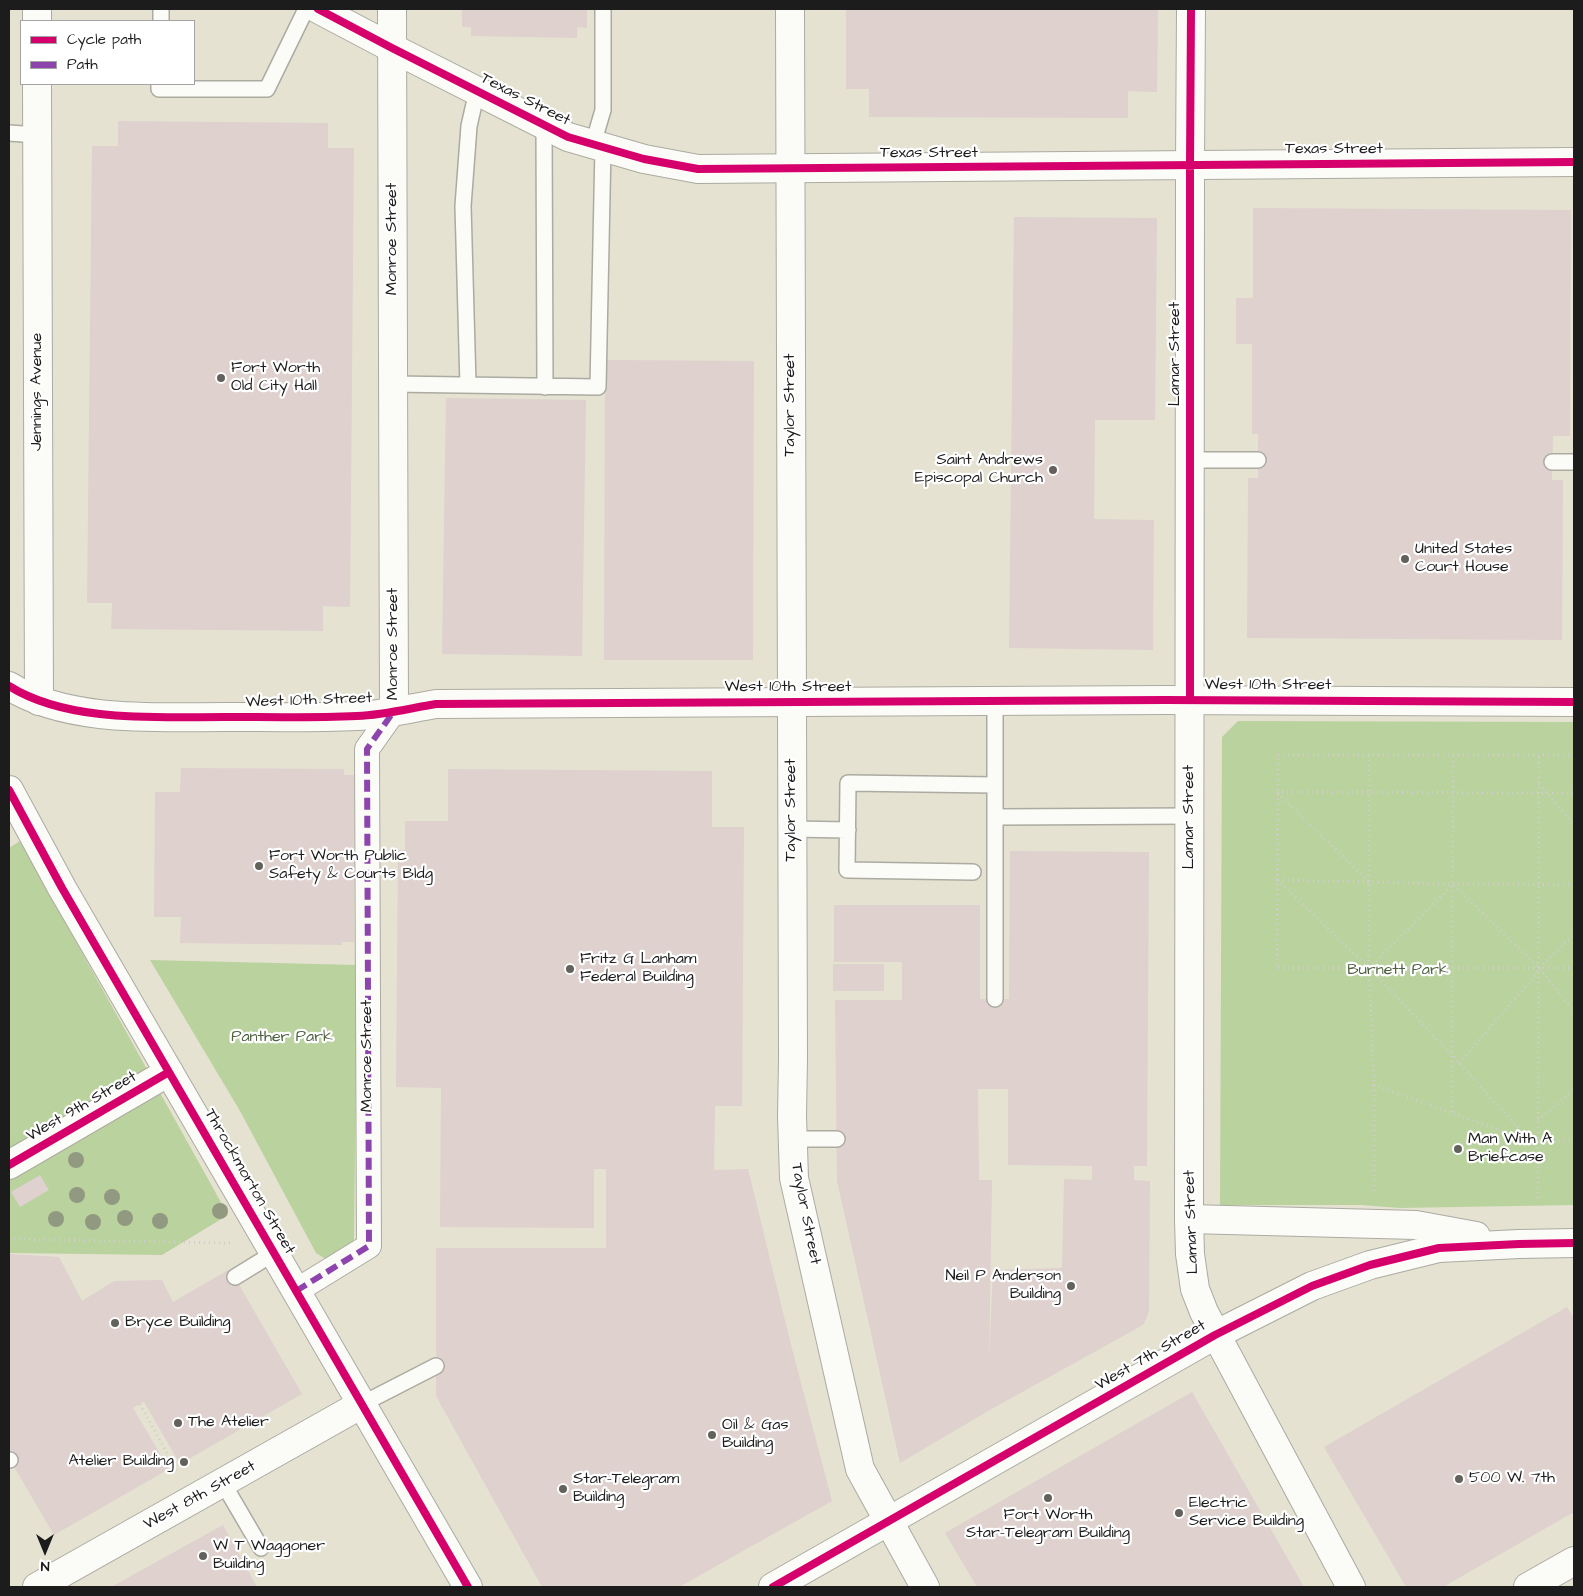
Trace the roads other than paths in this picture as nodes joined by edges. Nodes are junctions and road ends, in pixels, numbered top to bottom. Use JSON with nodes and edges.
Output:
{"nodes":[{"id":1,"x":306,"y":9,"type":"edge"},
{"id":2,"x":318,"y":9,"type":"edge"},
{"id":3,"x":392,"y":9,"type":"edge"},
{"id":4,"x":603,"y":9,"type":"edge"},
{"id":5,"x":790,"y":9,"type":"edge"},
{"id":6,"x":1191,"y":9,"type":"edge"},
{"id":7,"x":392,"y":48,"type":"junction"},
{"id":8,"x":37,"y":85,"type":"edge"},
{"id":9,"x":160,"y":85,"type":"edge"},
{"id":10,"x":477,"y":91,"type":"junction"},
{"id":11,"x":544,"y":125,"type":"junction"},
{"id":12,"x":9,"y":133,"type":"edge"},
{"id":13,"x":37,"y":135,"type":"junction"},
{"id":14,"x":598,"y":145,"type":"junction"},
{"id":15,"x":1574,"y":162,"type":"edge"},
{"id":16,"x":1190,"y":165,"type":"junction"},
{"id":17,"x":790,"y":168,"type":"junction"},
{"id":18,"x":393,"y":384,"type":"junction"},
{"id":19,"x":468,"y":385,"type":"junction"},
{"id":20,"x":546,"y":387,"type":"junction"},
{"id":21,"x":1190,"y":460,"type":"junction"},
{"id":22,"x":1258,"y":460,"type":"dead end"},
{"id":23,"x":1552,"y":462,"type":"dead end"},
{"id":24,"x":1574,"y":462,"type":"edge"},
{"id":25,"x":9,"y":686,"type":"edge"},
{"id":26,"x":1190,"y":700,"type":"junction"},
{"id":27,"x":39,"y":701,"type":"junction"},
{"id":28,"x":994,"y":701,"type":"junction"},
{"id":29,"x":792,"y":702,"type":"junction"},
{"id":30,"x":1574,"y":702,"type":"edge"},
{"id":31,"x":394,"y":711,"type":"junction"},
{"id":32,"x":995,"y":785,"type":"junction"},
{"id":33,"x":9,"y":790,"type":"edge"},
{"id":34,"x":1190,"y":816,"type":"junction"},
{"id":35,"x":995,"y":817,"type":"junction"},
{"id":36,"x":792,"y":829,"type":"junction"},
{"id":37,"x":848,"y":830,"type":"junction"},
{"id":38,"x":973,"y":872,"type":"dead end"},
{"id":39,"x":996,"y":999,"type":"dead end"},
{"id":40,"x":170,"y":1072,"type":"junction"},
{"id":41,"x":792,"y":1139,"type":"junction"},
{"id":42,"x":836,"y":1139,"type":"dead end"},
{"id":43,"x":9,"y":1165,"type":"edge"},
{"id":44,"x":1189,"y":1219,"type":"junction"},
{"id":45,"x":1574,"y":1243,"type":"edge"},
{"id":46,"x":1519,"y":1244,"type":"junction"},
{"id":47,"x":274,"y":1253,"type":"junction"},
{"id":48,"x":235,"y":1277,"type":"dead end"},
{"id":49,"x":296,"y":1291,"type":"junction"},
{"id":50,"x":1215,"y":1335,"type":"junction"},
{"id":51,"x":436,"y":1366,"type":"dead end"},
{"id":52,"x":362,"y":1404,"type":"junction"},
{"id":53,"x":223,"y":1483,"type":"junction"},
{"id":54,"x":888,"y":1522,"type":"junction"},
{"id":55,"x":261,"y":1548,"type":"dead end"},
{"id":56,"x":1574,"y":1561,"type":"edge"},
{"id":57,"x":38,"y":1587,"type":"edge"},
{"id":58,"x":468,"y":1587,"type":"edge"},
{"id":59,"x":773,"y":1587,"type":"edge"},
{"id":60,"x":925,"y":1587,"type":"edge"},
{"id":61,"x":1351,"y":1587,"type":"edge"},
{"id":62,"x":1528,"y":1587,"type":"edge"}],
"edges":[{"from":1,"to":9,"type":"lane"},
{"from":2,"to":7,"type":"street","name":"Texas Street"},
{"from":3,"to":7,"type":"street","name":"Monroe Street"},
{"from":4,"to":14,"type":"lane"},
{"from":5,"to":17,"type":"street","name":"Taylor Street"},
{"from":6,"to":16,"type":"street","name":"Lamar Street"},
{"from":7,"to":10,"type":"street","name":"Texas Street"},
{"from":7,"to":18,"type":"street","name":"Monroe Street"},
{"from":8,"to":13,"type":"street","name":"Jennings Avenue"},
{"from":10,"to":11,"type":"street","name":"Texas Street"},
{"from":10,"to":19,"type":"lane"},
{"from":11,"to":14,"type":"street","name":"Texas Street"},
{"from":11,"to":20,"type":"lane"},
{"from":12,"to":13,"type":"lane"},
{"from":13,"to":27,"type":"street","name":"Jennings Avenue"},
{"from":14,"to":17,"type":"street","name":"Texas Street"},
{"from":14,"to":20,"type":"lane"},
{"from":15,"to":16,"type":"street","name":"Texas Street"},
{"from":16,"to":17,"type":"street","name":"Texas Street"},
{"from":16,"to":21,"type":"street","name":"Lamar Street"},
{"from":17,"to":29,"type":"street","name":"Taylor Street"},
{"from":18,"to":19,"type":"lane"},
{"from":18,"to":31,"type":"street","name":"Monroe Street"},
{"from":19,"to":20,"type":"lane"},
{"from":21,"to":22,"type":"lane"},
{"from":21,"to":26,"type":"street","name":"Lamar Street"},
{"from":23,"to":24,"type":"lane"},
{"from":25,"to":27,"type":"street","name":"West 10th Street"},
{"from":26,"to":28,"type":"street","name":"West 10th Street"},
{"from":26,"to":30,"type":"street","name":"West 10th Street"},
{"from":26,"to":34,"type":"street","name":"Lamar Street"},
{"from":27,"to":31,"type":"street","name":"West 10th Street"},
{"from":28,"to":29,"type":"street","name":"West 10th Street"},
{"from":28,"to":32,"type":"lane"},
{"from":29,"to":31,"type":"street","name":"West 10th Street"},
{"from":29,"to":36,"type":"street","name":"Taylor Street"},
{"from":31,"to":49,"type":"street","name":"Monroe Street"},
{"from":32,"to":35,"type":"lane"},
{"from":32,"to":37,"type":"lane"},
{"from":33,"to":40,"type":"street","name":"Throckmorton Street"},
{"from":34,"to":35,"type":"lane"},
{"from":34,"to":44,"type":"street","name":"Lamar Street"},
{"from":35,"to":39,"type":"lane"},
{"from":36,"to":37,"type":"lane"},
{"from":36,"to":41,"type":"street","name":"Taylor Street"},
{"from":37,"to":38,"type":"lane"},
{"from":40,"to":43,"type":"street","name":"West 9th Street"},
{"from":40,"to":47,"type":"street","name":"Throckmorton Street"},
{"from":41,"to":42,"type":"lane"},
{"from":41,"to":54,"type":"street","name":"Taylor Street"},
{"from":44,"to":46,"type":"street"},
{"from":44,"to":50,"type":"street","name":"Lamar Street"},
{"from":45,"to":46,"type":"street","name":"West 7th Street"},
{"from":46,"to":50,"type":"street","name":"West 7th Street"},
{"from":47,"to":48,"type":"lane"},
{"from":47,"to":49,"type":"street","name":"Throckmorton Street"},
{"from":49,"to":52,"type":"street","name":"Throckmorton Street"},
{"from":50,"to":54,"type":"street","name":"West 7th Street"},
{"from":50,"to":61,"type":"street","name":"Lamar Street"},
{"from":51,"to":52,"type":"lane"},
{"from":52,"to":53,"type":"street","name":"West 8th Street"},
{"from":52,"to":58,"type":"street","name":"Throckmorton Street"},
{"from":53,"to":55,"type":"lane"},
{"from":53,"to":57,"type":"street","name":"West 8th Street"},
{"from":54,"to":59,"type":"street","name":"West 7th Street"},
{"from":54,"to":60,"type":"street","name":"Taylor Street"},
{"from":56,"to":62,"type":"street"}]}
